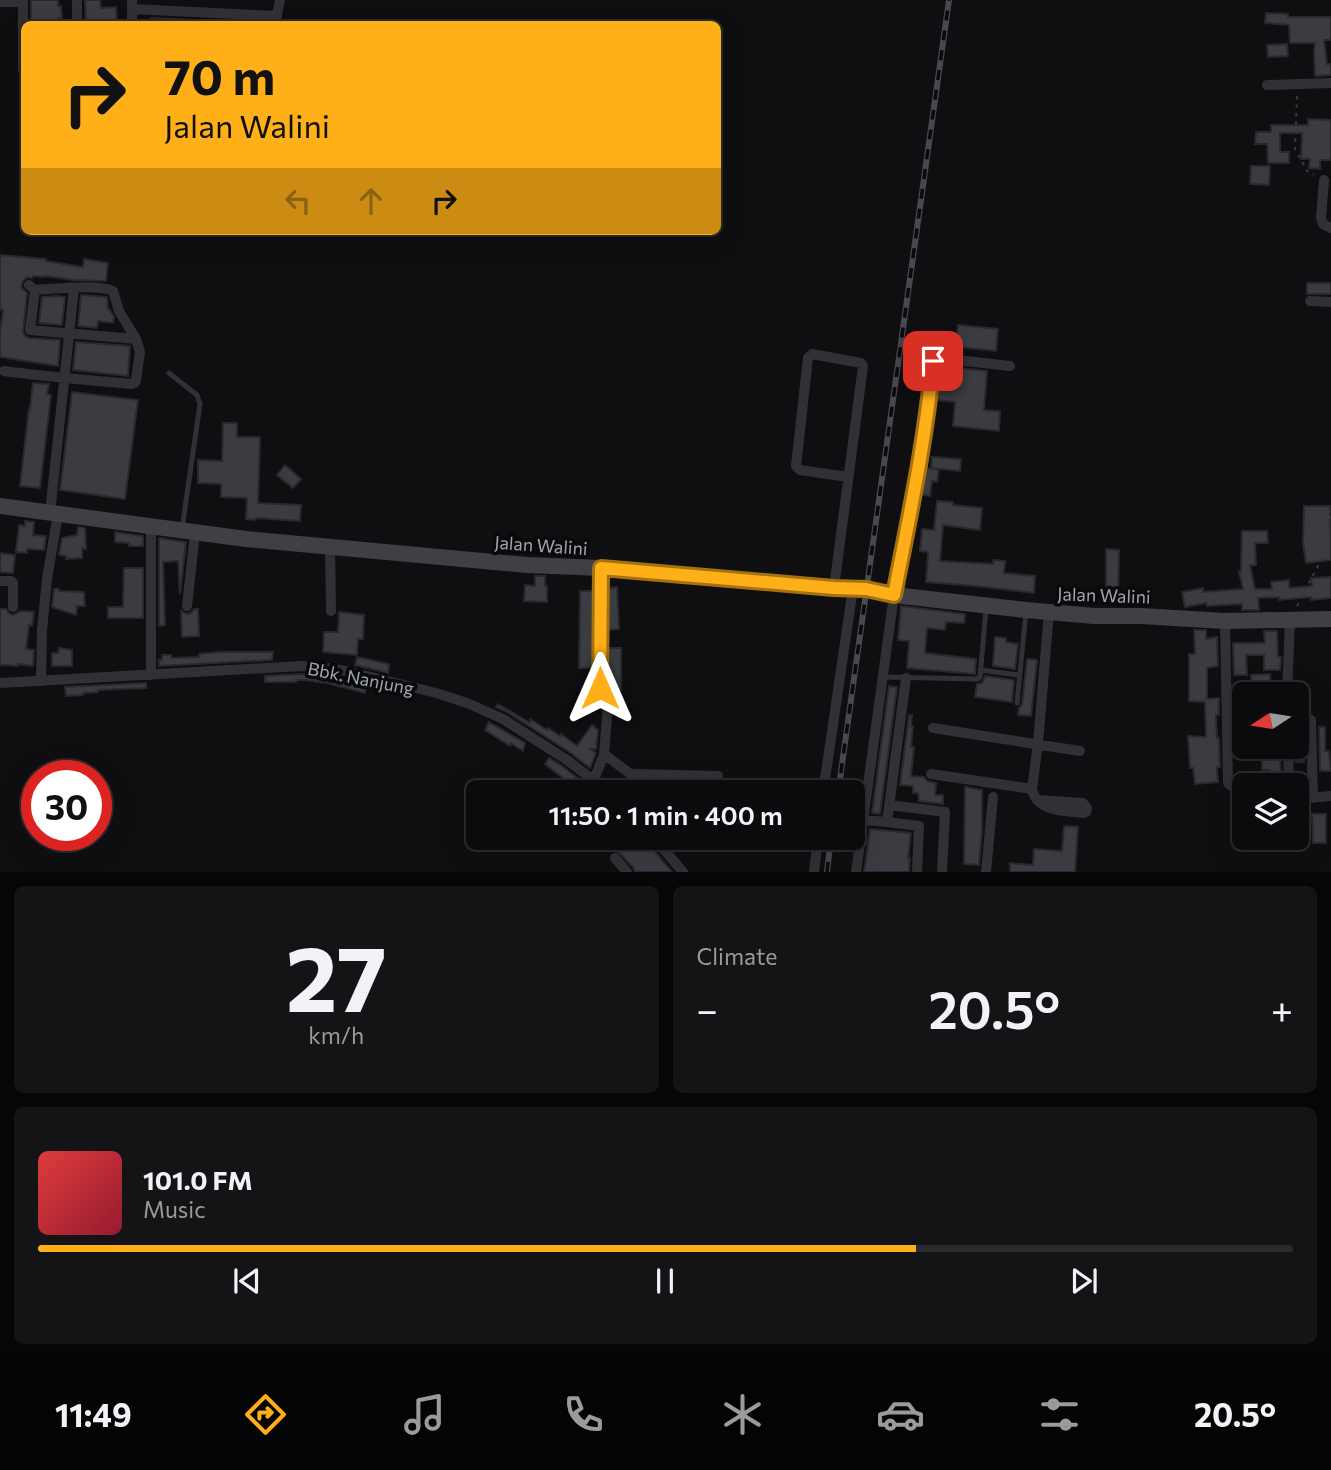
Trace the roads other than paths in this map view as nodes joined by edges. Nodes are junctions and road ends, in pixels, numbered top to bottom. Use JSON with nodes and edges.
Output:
{"nodes":[{"id":1,"x":77,"y":0,"type":"edge"},
{"id":2,"x":280,"y":0,"type":"edge"},
{"id":3,"x":23,"y":1,"type":"edge"},
{"id":4,"x":0,"y":2,"type":"edge"},
{"id":5,"x":132,"y":4,"type":"edge"},
{"id":6,"x":276,"y":20,"type":"edge"},
{"id":7,"x":23,"y":21,"type":"edge"},
{"id":8,"x":78,"y":21,"type":"edge"},
{"id":9,"x":1331,"y":83,"type":"edge"},
{"id":10,"x":1267,"y":85,"type":"dead end"},
{"id":11,"x":1324,"y":180,"type":"road end"},
{"id":12,"x":1331,"y":228,"type":"edge"},
{"id":13,"x":74,"y":288,"type":"junction"},
{"id":14,"x":1310,"y":301,"type":"dead end"},
{"id":15,"x":1331,"y":302,"type":"edge"},
{"id":16,"x":70,"y":334,"type":"junction"},
{"id":17,"x":136,"y":339,"type":"junction"},
{"id":18,"x":1010,"y":366,"type":"dead end"},
{"id":19,"x":4,"y":371,"type":"dead end"},
{"id":20,"x":169,"y":373,"type":"dead end"},
{"id":21,"x":65,"y":377,"type":"junction"},
{"id":22,"x":848,"y":477,"type":"junction"},
{"id":23,"x":0,"y":506,"type":"edge"},
{"id":24,"x":54,"y":513,"type":"junction"},
{"id":25,"x":151,"y":527,"type":"junction"},
{"id":26,"x":188,"y":533,"type":"junction"},
{"id":27,"x":330,"y":547,"type":"junction"},
{"id":28,"x":601,"y":568,"type":"junction"},
{"id":29,"x":0,"y":581,"type":"edge"},
{"id":30,"x":834,"y":588,"type":"junction"},
{"id":31,"x":853,"y":588,"type":"junction"},
{"id":32,"x":894,"y":595,"type":"junction"},
{"id":33,"x":187,"y":606,"type":"dead end"},
{"id":34,"x":986,"y":606,"type":"junction"},
{"id":35,"x":13,"y":607,"type":"dead end"},
{"id":36,"x":1026,"y":610,"type":"junction"},
{"id":37,"x":331,"y":611,"type":"dead end"},
{"id":38,"x":1049,"y":612,"type":"junction"},
{"id":39,"x":1290,"y":619,"type":"junction"},
{"id":40,"x":1331,"y":619,"type":"edge"},
{"id":41,"x":1225,"y":621,"type":"junction"},
{"id":42,"x":980,"y":670,"type":"junction"},
{"id":43,"x":151,"y":675,"type":"junction"},
{"id":44,"x":1019,"y":675,"type":"junction"},
{"id":45,"x":884,"y":677,"type":"junction"},
{"id":46,"x":905,"y":678,"type":"junction"},
{"id":47,"x":41,"y":681,"type":"junction"},
{"id":48,"x":1288,"y":682,"type":"edge"},
{"id":49,"x":0,"y":683,"type":"edge"},
{"id":50,"x":1017,"y":703,"type":"dead end"},
{"id":51,"x":1309,"y":719,"type":"edge"},
{"id":52,"x":933,"y":727,"type":"dead end"},
{"id":53,"x":1038,"y":743,"type":"junction"},
{"id":54,"x":1080,"y":751,"type":"dead end"},
{"id":55,"x":604,"y":754,"type":"junction"},
{"id":56,"x":932,"y":774,"type":"dead end"},
{"id":57,"x":718,"y":776,"type":"dead end"},
{"id":58,"x":594,"y":780,"type":"joint"},
{"id":59,"x":825,"y":780,"type":"edge"},
{"id":60,"x":1232,"y":785,"type":"edge"},
{"id":61,"x":1032,"y":789,"type":"junction"},
{"id":62,"x":1331,"y":796,"type":"edge"},
{"id":63,"x":993,"y":797,"type":"dead end"},
{"id":64,"x":1309,"y":798,"type":"edge"},
{"id":65,"x":1313,"y":798,"type":"junction"},
{"id":66,"x":865,"y":800,"type":"edge"},
{"id":67,"x":1038,"y":800,"type":"dead end"},
{"id":68,"x":889,"y":805,"type":"junction"},
{"id":69,"x":921,"y":809,"type":"junction"},
{"id":70,"x":865,"y":820,"type":"edge"},
{"id":71,"x":887,"y":822,"type":"junction"},
{"id":72,"x":919,"y":826,"type":"junction"},
{"id":73,"x":664,"y":850,"type":"edge"},
{"id":74,"x":817,"y":850,"type":"edge"},
{"id":75,"x":859,"y":850,"type":"edge"},
{"id":76,"x":615,"y":858,"type":"dead end"},
{"id":77,"x":626,"y":872,"type":"edge"},
{"id":78,"x":682,"y":872,"type":"edge"},
{"id":79,"x":814,"y":872,"type":"edge"},
{"id":80,"x":856,"y":872,"type":"edge"},
{"id":81,"x":917,"y":872,"type":"edge"},
{"id":82,"x":942,"y":872,"type":"edge"},
{"id":83,"x":986,"y":872,"type":"edge"}],
"edges":[{"from":1,"to":8,"type":"street"},
{"from":2,"to":6,"type":"street"},
{"from":3,"to":4,"type":"street"},
{"from":3,"to":7,"type":"street"},
{"from":5,"to":6,"type":"street"},
{"from":9,"to":10,"type":"street"},
{"from":11,"to":12,"type":"street"},
{"from":13,"to":16,"type":"street"},
{"from":13,"to":16,"type":"street"},
{"from":13,"to":17,"type":"street"},
{"from":14,"to":15,"type":"street"},
{"from":16,"to":17,"type":"street"},
{"from":16,"to":21,"type":"street"},
{"from":17,"to":21,"type":"street"},
{"from":18,"to":32,"type":"street"},
{"from":19,"to":21,"type":"street"},
{"from":20,"to":26,"type":"lane"},
{"from":21,"to":24,"type":"street"},
{"from":22,"to":22,"type":"street"},
{"from":22,"to":30,"type":"street"},
{"from":23,"to":24,"type":"street","name":"Jalan Walini"},
{"from":24,"to":25,"type":"street","name":"Jalan Walini"},
{"from":24,"to":47,"type":"street"},
{"from":25,"to":26,"type":"street","name":"Jalan Walini"},
{"from":25,"to":43,"type":"street"},
{"from":26,"to":27,"type":"street","name":"Jalan Walini"},
{"from":26,"to":33,"type":"street"},
{"from":27,"to":28,"type":"street","name":"Jalan Walini"},
{"from":27,"to":37,"type":"street"},
{"from":28,"to":30,"type":"street","name":"Jalan Walini"},
{"from":28,"to":55,"type":"street"},
{"from":29,"to":35,"type":"street"},
{"from":30,"to":31,"type":"street","name":"Jalan Walini"},
{"from":31,"to":32,"type":"street","name":"Jalan Walini"},
{"from":31,"to":59,"type":"street"},
{"from":32,"to":34,"type":"street","name":"Jalan Walini"},
{"from":32,"to":45,"type":"street"},
{"from":34,"to":36,"type":"street","name":"Jalan Walini"},
{"from":34,"to":42,"type":"lane"},
{"from":36,"to":38,"type":"street","name":"Jalan Walini"},
{"from":36,"to":44,"type":"lane"},
{"from":38,"to":41,"type":"street","name":"Jalan Walini"},
{"from":38,"to":53,"type":"street"},
{"from":39,"to":40,"type":"street","name":"Jalan Walini"},
{"from":39,"to":41,"type":"street","name":"Jalan Walini"},
{"from":39,"to":48,"type":"street"},
{"from":41,"to":60,"type":"street"},
{"from":42,"to":44,"type":"lane"},
{"from":42,"to":46,"type":"lane"},
{"from":43,"to":47,"type":"street","name":"Bbk. Nanjung"},
{"from":43,"to":58,"type":"street","name":"Bbk. Nanjung"},
{"from":44,"to":50,"type":"lane"},
{"from":45,"to":46,"type":"lane"},
{"from":45,"to":66,"type":"street"},
{"from":46,"to":68,"type":"street"},
{"from":47,"to":49,"type":"street","name":"Bbk. Nanjung"},
{"from":51,"to":65,"type":"street"},
{"from":52,"to":53,"type":"street"},
{"from":53,"to":54,"type":"street"},
{"from":53,"to":61,"type":"street"},
{"from":55,"to":57,"type":"street"},
{"from":55,"to":58,"type":"street"},
{"from":56,"to":61,"type":"street"},
{"from":61,"to":67,"type":"street"},
{"from":62,"to":65,"type":"street"},
{"from":63,"to":83,"type":"street"},
{"from":64,"to":65,"type":"street"},
{"from":68,"to":69,"type":"street"},
{"from":68,"to":71,"type":"street"},
{"from":69,"to":72,"type":"street"},
{"from":69,"to":82,"type":"street"},
{"from":70,"to":71,"type":"street"},
{"from":71,"to":72,"type":"street"},
{"from":72,"to":81,"type":"street"},
{"from":73,"to":78,"type":"street"},
{"from":74,"to":79,"type":"street"},
{"from":75,"to":80,"type":"street"},
{"from":76,"to":77,"type":"street"}]}
